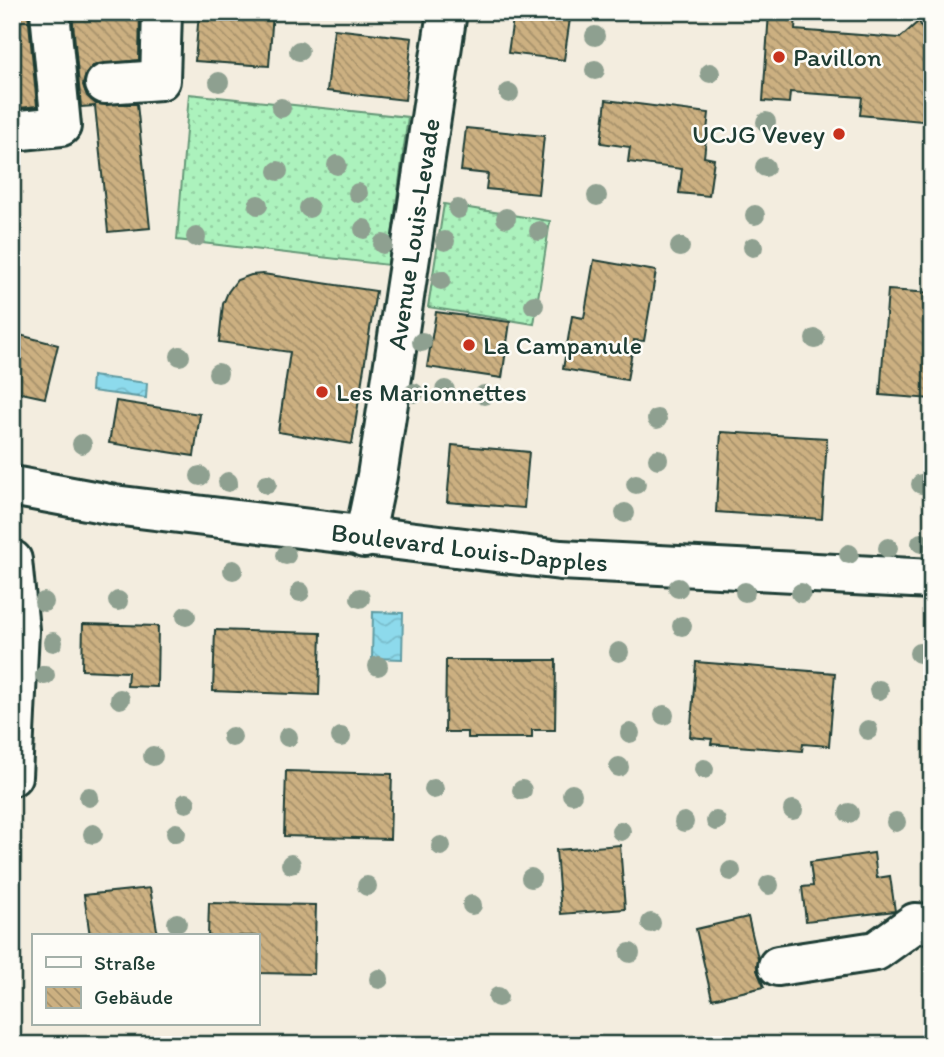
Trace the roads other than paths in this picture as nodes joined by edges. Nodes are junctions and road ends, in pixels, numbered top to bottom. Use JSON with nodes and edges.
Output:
{"nodes":[{"id":1,"x":50,"y":12,"type":"edge"},
{"id":2,"x":162,"y":12,"type":"edge"},
{"id":3,"x":447,"y":12,"type":"edge"},
{"id":4,"x":105,"y":84,"type":"dead end"},
{"id":5,"x":12,"y":131,"type":"edge"},
{"id":6,"x":12,"y":486,"type":"edge"},
{"id":7,"x":364,"y":538,"type":"junction"},
{"id":8,"x":12,"y":560,"type":"edge"},
{"id":9,"x":932,"y":579,"type":"edge"},
{"id":10,"x":12,"y":776,"type":"edge"},
{"id":11,"x":932,"y":924,"type":"edge"},
{"id":12,"x":778,"y":966,"type":"dead end"}],
"edges":[{"from":1,"to":5,"type":"street"},
{"from":2,"to":4,"type":"street"},
{"from":3,"to":7,"type":"street","name":"Avenue Louis-Levade"},
{"from":6,"to":7,"type":"street","name":"Boulevard Louis-Dapples"},
{"from":7,"to":9,"type":"street","name":"Boulevard Louis-Dapples"},
{"from":8,"to":10,"type":"street"},
{"from":11,"to":12,"type":"street"}]}
